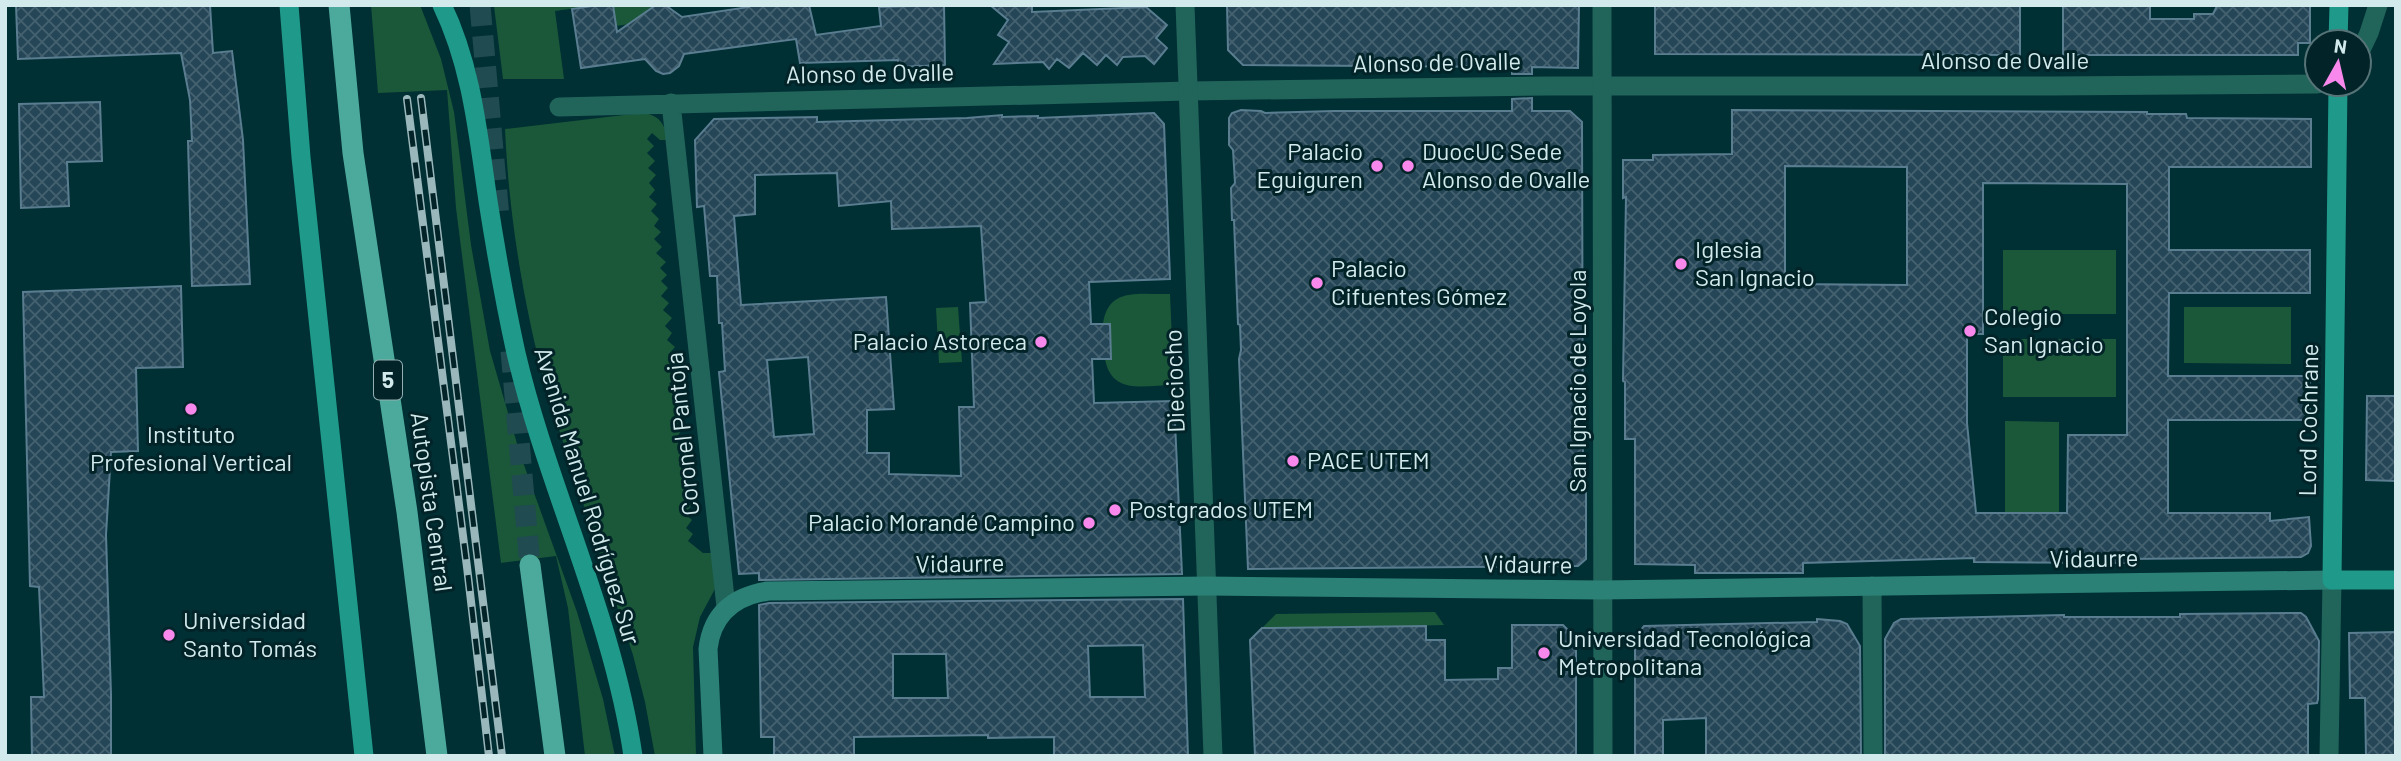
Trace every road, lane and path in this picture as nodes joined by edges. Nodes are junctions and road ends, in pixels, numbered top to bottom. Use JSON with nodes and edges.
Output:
{"nodes":[{"id":1,"x":289,"y":5,"type":"edge"},
{"id":2,"x":339,"y":5,"type":"edge"},
{"id":3,"x":442,"y":5,"type":"edge"},
{"id":4,"x":1185,"y":5,"type":"edge"},
{"id":5,"x":1602,"y":5,"type":"edge"},
{"id":6,"x":2339,"y":5,"type":"edge"},
{"id":7,"x":2378,"y":5,"type":"edge"},
{"id":8,"x":2338,"y":28,"type":"edge"},
{"id":9,"x":2371,"y":28,"type":"edge"},
{"id":10,"x":2303,"y":83,"type":"edge"},
{"id":11,"x":1602,"y":86,"type":"junction"},
{"id":12,"x":1189,"y":91,"type":"junction"},
{"id":13,"x":2338,"y":98,"type":"edge"},
{"id":14,"x":671,"y":103,"type":"junction"},
{"id":15,"x":559,"y":107,"type":"dead end"},
{"id":16,"x":530,"y":565,"type":"tunnel mouth"},
{"id":17,"x":2332,"y":580,"type":"junction"},
{"id":18,"x":2396,"y":580,"type":"edge"},
{"id":19,"x":1207,"y":586,"type":"junction"},
{"id":20,"x":1872,"y":586,"type":"junction"},
{"id":21,"x":1602,"y":590,"type":"junction"},
{"id":22,"x":726,"y":607,"type":"junction"},
{"id":23,"x":364,"y":756,"type":"edge"},
{"id":24,"x":437,"y":756,"type":"edge"},
{"id":25,"x":555,"y":756,"type":"edge"},
{"id":26,"x":633,"y":756,"type":"edge"},
{"id":27,"x":713,"y":756,"type":"edge"},
{"id":28,"x":1213,"y":756,"type":"edge"},
{"id":29,"x":1603,"y":756,"type":"edge"},
{"id":30,"x":1873,"y":756,"type":"edge"},
{"id":31,"x":2329,"y":756,"type":"edge"}],
"edges":[{"from":1,"to":23,"type":"main road"},
{"from":2,"to":24,"type":"highway","name":"Autopista Central","number":"5"},
{"from":3,"to":26,"type":"main road","name":"Avenida Manuel Rodríguez Sur"},
{"from":4,"to":12,"type":"street","name":"Dieciocho"},
{"from":5,"to":11,"type":"street","name":"San Ignacio de Loyola"},
{"from":6,"to":8,"type":"main road"},
{"from":7,"to":9,"type":"street"},
{"from":10,"to":11,"type":"street","name":"Alonso de Ovalle"},
{"from":11,"to":12,"type":"street","name":"Alonso de Ovalle"},
{"from":11,"to":21,"type":"street","name":"San Ignacio de Loyola"},
{"from":12,"to":14,"type":"street","name":"Alonso de Ovalle"},
{"from":12,"to":19,"type":"street","name":"Dieciocho"},
{"from":13,"to":17,"type":"main road","name":"Lord Cochrane"},
{"from":14,"to":15,"type":"street","name":"Alonso de Ovalle"},
{"from":14,"to":22,"type":"street","name":"Coronel Pantoja"},
{"from":16,"to":25,"type":"highway"},
{"from":17,"to":18,"type":"main road"},
{"from":17,"to":20,"type":"main road","name":"Vidaurre"},
{"from":17,"to":31,"type":"street","name":"Lord Cochrane"},
{"from":19,"to":21,"type":"main road","name":"Vidaurre"},
{"from":19,"to":22,"type":"main road","name":"Vidaurre"},
{"from":19,"to":28,"type":"street","name":"Dieciocho"},
{"from":20,"to":21,"type":"main road","name":"Vidaurre"},
{"from":20,"to":30,"type":"street"},
{"from":21,"to":29,"type":"street","name":"San Ignacio de Loyola"},
{"from":22,"to":27,"type":"main road"}]}
